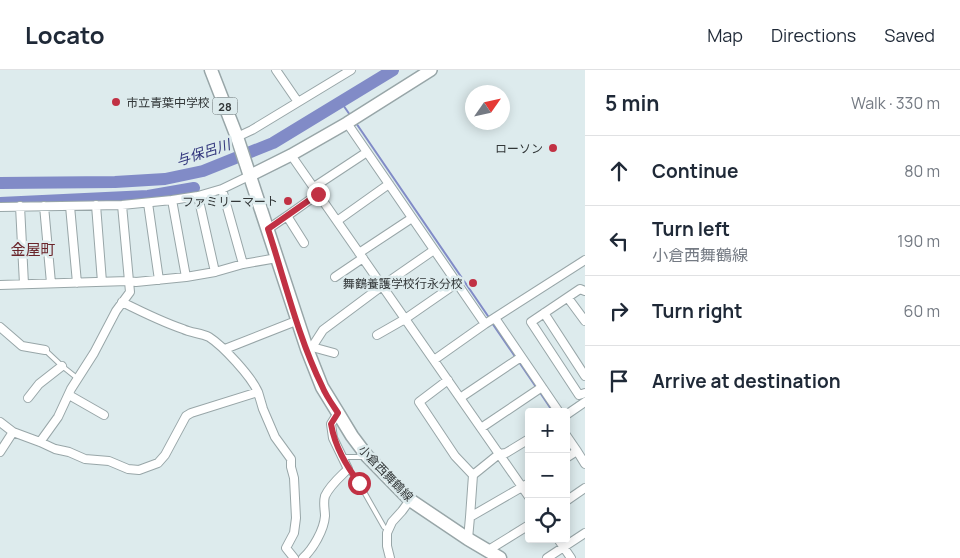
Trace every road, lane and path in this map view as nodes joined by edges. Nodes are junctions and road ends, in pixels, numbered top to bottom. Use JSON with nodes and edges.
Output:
{"nodes":[{"id":1,"x":211,"y":70,"type":"edge"},
{"id":2,"x":276,"y":70,"type":"edge"},
{"id":3,"x":349,"y":70,"type":"edge"},
{"id":4,"x":431,"y":70,"type":"edge"},
{"id":5,"x":298,"y":102,"type":"junction"},
{"id":6,"x":347,"y":123,"type":"junction"},
{"id":7,"x":238,"y":139,"type":"junction"},
{"id":8,"x":367,"y":152,"type":"junction"},
{"id":9,"x":291,"y":155,"type":"junction"},
{"id":10,"x":249,"y":176,"type":"junction"},
{"id":11,"x":389,"y":184,"type":"junction"},
{"id":12,"x":222,"y":189,"type":"junction"},
{"id":13,"x":316,"y":190,"type":"junction"},
{"id":14,"x":198,"y":196,"type":"junction"},
{"id":15,"x":172,"y":200,"type":"junction"},
{"id":16,"x":148,"y":202,"type":"junction"},
{"id":17,"x":96,"y":205,"type":"junction"},
{"id":18,"x":122,"y":205,"type":"junction"},
{"id":19,"x":20,"y":206,"type":"junction"},
{"id":20,"x":44,"y":206,"type":"junction"},
{"id":21,"x":70,"y":206,"type":"junction"},
{"id":22,"x":0,"y":207,"type":"edge"},
{"id":23,"x":288,"y":216,"type":"junction"},
{"id":24,"x":412,"y":218,"type":"junction"},
{"id":25,"x":337,"y":221,"type":"junction"},
{"id":26,"x":268,"y":229,"type":"junction"},
{"id":27,"x":304,"y":243,"type":"dead end"},
{"id":28,"x":434,"y":250,"type":"junction"},
{"id":29,"x":361,"y":255,"type":"junction"},
{"id":30,"x":277,"y":258,"type":"junction"},
{"id":31,"x":585,"y":260,"type":"edge"},
{"id":32,"x":243,"y":264,"type":"junction"},
{"id":33,"x":215,"y":272,"type":"junction"},
{"id":34,"x":335,"y":276,"type":"dead end"},
{"id":35,"x":186,"y":277,"type":"junction"},
{"id":36,"x":158,"y":280,"type":"junction"},
{"id":37,"x":128,"y":281,"type":"junction"},
{"id":38,"x":102,"y":282,"type":"junction"},
{"id":39,"x":50,"y":283,"type":"junction"},
{"id":40,"x":77,"y":283,"type":"junction"},
{"id":41,"x":24,"y":284,"type":"junction"},
{"id":42,"x":458,"y":284,"type":"junction"},
{"id":43,"x":0,"y":285,"type":"edge"},
{"id":44,"x":382,"y":286,"type":"junction"},
{"id":45,"x":585,"y":291,"type":"edge"},
{"id":46,"x":568,"y":298,"type":"junction"},
{"id":47,"x":122,"y":302,"type":"junction"},
{"id":48,"x":544,"y":313,"type":"junction"},
{"id":49,"x":495,"y":318,"type":"junction"},
{"id":50,"x":405,"y":319,"type":"junction"},
{"id":51,"x":296,"y":321,"type":"junction"},
{"id":52,"x":585,"y":321,"type":"edge"},
{"id":53,"x":486,"y":324,"type":"junction"},
{"id":54,"x":0,"y":327,"type":"edge"},
{"id":55,"x":377,"y":335,"type":"dead end"},
{"id":56,"x":309,"y":348,"type":"junction"},
{"id":57,"x":225,"y":349,"type":"junction"},
{"id":58,"x":45,"y":350,"type":"joint"},
{"id":59,"x":334,"y":353,"type":"dead end"},
{"id":60,"x":521,"y":357,"type":"junction"},
{"id":61,"x":434,"y":360,"type":"junction"},
{"id":62,"x":62,"y":366,"type":"junction"},
{"id":63,"x":585,"y":376,"type":"edge"},
{"id":64,"x":78,"y":379,"type":"junction"},
{"id":65,"x":448,"y":380,"type":"junction"},
{"id":66,"x":542,"y":387,"type":"junction"},
{"id":67,"x":258,"y":392,"type":"junction"},
{"id":68,"x":585,"y":393,"type":"edge"},
{"id":69,"x":69,"y":394,"type":"junction"},
{"id":70,"x":28,"y":398,"type":"dead end"},
{"id":71,"x":460,"y":398,"type":"junction"},
{"id":72,"x":585,"y":402,"type":"edge"},
{"id":73,"x":556,"y":408,"type":"edge"},
{"id":74,"x":570,"y":411,"type":"edge"},
{"id":75,"x":338,"y":413,"type":"junction"},
{"id":76,"x":104,"y":415,"type":"dead end"},
{"id":77,"x":0,"y":422,"type":"edge"},
{"id":78,"x":481,"y":428,"type":"junction"},
{"id":79,"x":13,"y":432,"type":"junction"},
{"id":80,"x":525,"y":441,"type":"edge"},
{"id":81,"x":570,"y":441,"type":"edge"},
{"id":82,"x":40,"y":442,"type":"junction"},
{"id":83,"x":577,"y":451,"type":"junction"},
{"id":84,"x":0,"y":452,"type":"edge"},
{"id":85,"x":499,"y":454,"type":"junction"},
{"id":86,"x":570,"y":455,"type":"edge"},
{"id":87,"x":367,"y":456,"type":"junction"},
{"id":88,"x":342,"y":457,"type":"junction"},
{"id":89,"x":585,"y":464,"type":"edge"},
{"id":90,"x":348,"y":468,"type":"junction"},
{"id":91,"x":473,"y":475,"type":"junction"},
{"id":92,"x":525,"y":485,"type":"edge"},
{"id":93,"x":585,"y":488,"type":"edge"},
{"id":94,"x":570,"y":498,"type":"edge"},
{"id":95,"x":410,"y":500,"type":"junction"},
{"id":96,"x":470,"y":517,"type":"junction"},
{"id":97,"x":525,"y":527,"type":"edge"},
{"id":98,"x":388,"y":530,"type":"junction"},
{"id":99,"x":585,"y":533,"type":"edge"},
{"id":100,"x":468,"y":539,"type":"junction"},
{"id":101,"x":561,"y":543,"type":"edge"},
{"id":102,"x":564,"y":547,"type":"junction"},
{"id":103,"x":487,"y":551,"type":"junction"},
{"id":104,"x":294,"y":558,"type":"edge"},
{"id":105,"x":303,"y":558,"type":"edge"},
{"id":106,"x":390,"y":558,"type":"edge"},
{"id":107,"x":500,"y":558,"type":"edge"},
{"id":108,"x":547,"y":558,"type":"edge"},
{"id":109,"x":571,"y":558,"type":"edge"}],
"edges":[{"from":1,"to":7,"type":"main road","name":"小倉西舞鶴線","number":"28"},
{"from":2,"to":5,"type":"street"},
{"from":3,"to":5,"type":"street"},
{"from":4,"to":6,"type":"street"},
{"from":5,"to":7,"type":"street"},
{"from":6,"to":8,"type":"street"},
{"from":6,"to":9,"type":"street"},
{"from":7,"to":10,"type":"main road","name":"小倉西舞鶴線","number":"28"},
{"from":8,"to":11,"type":"street"},
{"from":8,"to":13,"type":"street"},
{"from":9,"to":10,"type":"street"},
{"from":9,"to":13,"type":"street"},
{"from":10,"to":12,"type":"street"},
{"from":10,"to":26,"type":"main road","name":"小倉西舞鶴線","number":"28"},
{"from":11,"to":24,"type":"street"},
{"from":11,"to":25,"type":"street"},
{"from":12,"to":14,"type":"street"},
{"from":12,"to":32,"type":"street"},
{"from":13,"to":23,"type":"street"},
{"from":13,"to":25,"type":"street"},
{"from":14,"to":15,"type":"street"},
{"from":14,"to":33,"type":"street"},
{"from":15,"to":16,"type":"street"},
{"from":15,"to":35,"type":"street"},
{"from":16,"to":18,"type":"street"},
{"from":16,"to":36,"type":"street"},
{"from":17,"to":18,"type":"street"},
{"from":17,"to":21,"type":"street"},
{"from":17,"to":38,"type":"street"},
{"from":18,"to":37,"type":"street"},
{"from":19,"to":20,"type":"street"},
{"from":19,"to":22,"type":"street"},
{"from":19,"to":41,"type":"street"},
{"from":20,"to":21,"type":"street"},
{"from":20,"to":39,"type":"street"},
{"from":21,"to":40,"type":"street"},
{"from":23,"to":26,"type":"street"},
{"from":23,"to":27,"type":"street"},
{"from":24,"to":28,"type":"street"},
{"from":24,"to":29,"type":"street"},
{"from":25,"to":29,"type":"street"},
{"from":26,"to":30,"type":"main road","name":"小倉西舞鶴線","number":"28"},
{"from":28,"to":42,"type":"street"},
{"from":28,"to":44,"type":"street"},
{"from":29,"to":34,"type":"street"},
{"from":29,"to":44,"type":"street"},
{"from":30,"to":32,"type":"street"},
{"from":30,"to":51,"type":"main road","name":"小倉西舞鶴線","number":"28"},
{"from":31,"to":49,"type":"street"},
{"from":32,"to":33,"type":"street"},
{"from":33,"to":35,"type":"street"},
{"from":35,"to":36,"type":"street"},
{"from":36,"to":37,"type":"street"},
{"from":37,"to":38,"type":"street"},
{"from":37,"to":47,"type":"street"},
{"from":38,"to":40,"type":"street"},
{"from":39,"to":40,"type":"street"},
{"from":39,"to":41,"type":"street"},
{"from":41,"to":43,"type":"street"},
{"from":42,"to":50,"type":"street"},
{"from":42,"to":53,"type":"street"},
{"from":44,"to":50,"type":"street"},
{"from":44,"to":56,"type":"street"},
{"from":45,"to":46,"type":"street"},
{"from":46,"to":48,"type":"street"},
{"from":46,"to":52,"type":"street"},
{"from":47,"to":57,"type":"street"},
{"from":47,"to":64,"type":"street"},
{"from":48,"to":63,"type":"street"},
{"from":48,"to":68,"type":"street"},
{"from":49,"to":53,"type":"street"},
{"from":49,"to":60,"type":"street"},
{"from":50,"to":55,"type":"street"},
{"from":50,"to":61,"type":"street"},
{"from":51,"to":56,"type":"main road","name":"小倉西舞鶴線","number":"28"},
{"from":51,"to":57,"type":"street"},
{"from":53,"to":61,"type":"street"},
{"from":54,"to":58,"type":"street"},
{"from":56,"to":59,"type":"street"},
{"from":56,"to":75,"type":"main road","name":"小倉西舞鶴線","number":"28"},
{"from":57,"to":67,"type":"street"},
{"from":58,"to":62,"type":"lane"},
{"from":60,"to":66,"type":"street"},
{"from":60,"to":71,"type":"street"},
{"from":61,"to":65,"type":"street"},
{"from":62,"to":64,"type":"lane"},
{"from":62,"to":70,"type":"street"},
{"from":64,"to":69,"type":"street"},
{"from":65,"to":71,"type":"street"},
{"from":65,"to":91,"type":"street"},
{"from":66,"to":73,"type":"street"},
{"from":66,"to":78,"type":"street"},
{"from":67,"to":82,"type":"street"},
{"from":67,"to":104,"type":"street"},
{"from":69,"to":76,"type":"street"},
{"from":69,"to":82,"type":"street"},
{"from":71,"to":78,"type":"street"},
{"from":72,"to":74,"type":"street"},
{"from":75,"to":87,"type":"main road","name":"小倉西舞鶴線","number":"28"},
{"from":75,"to":88,"type":"street"},
{"from":77,"to":79,"type":"street"},
{"from":78,"to":85,"type":"street"},
{"from":79,"to":82,"type":"street"},
{"from":79,"to":84,"type":"street"},
{"from":80,"to":85,"type":"street"},
{"from":81,"to":83,"type":"street"},
{"from":83,"to":86,"type":"street"},
{"from":83,"to":89,"type":"street"},
{"from":85,"to":91,"type":"street"},
{"from":85,"to":92,"type":"street"},
{"from":87,"to":88,"type":"lane"},
{"from":87,"to":95,"type":"main road","name":"小倉西舞鶴線","number":"28"},
{"from":88,"to":90,"type":"street"},
{"from":90,"to":98,"type":"lane"},
{"from":90,"to":105,"type":"street"},
{"from":91,"to":96,"type":"street"},
{"from":92,"to":96,"type":"street"},
{"from":93,"to":94,"type":"street"},
{"from":95,"to":98,"type":"street"},
{"from":95,"to":100,"type":"main road","name":"小倉西舞鶴線","number":"28"},
{"from":96,"to":100,"type":"street"},
{"from":97,"to":103,"type":"street"},
{"from":98,"to":106,"type":"street"},
{"from":99,"to":102,"type":"street"},
{"from":100,"to":103,"type":"main road","name":"小倉西舞鶴線","number":"28"},
{"from":101,"to":102,"type":"street"},
{"from":102,"to":108,"type":"street"},
{"from":102,"to":109,"type":"street"},
{"from":103,"to":107,"type":"main road","name":"小倉西舞鶴線","number":"28"}]}
